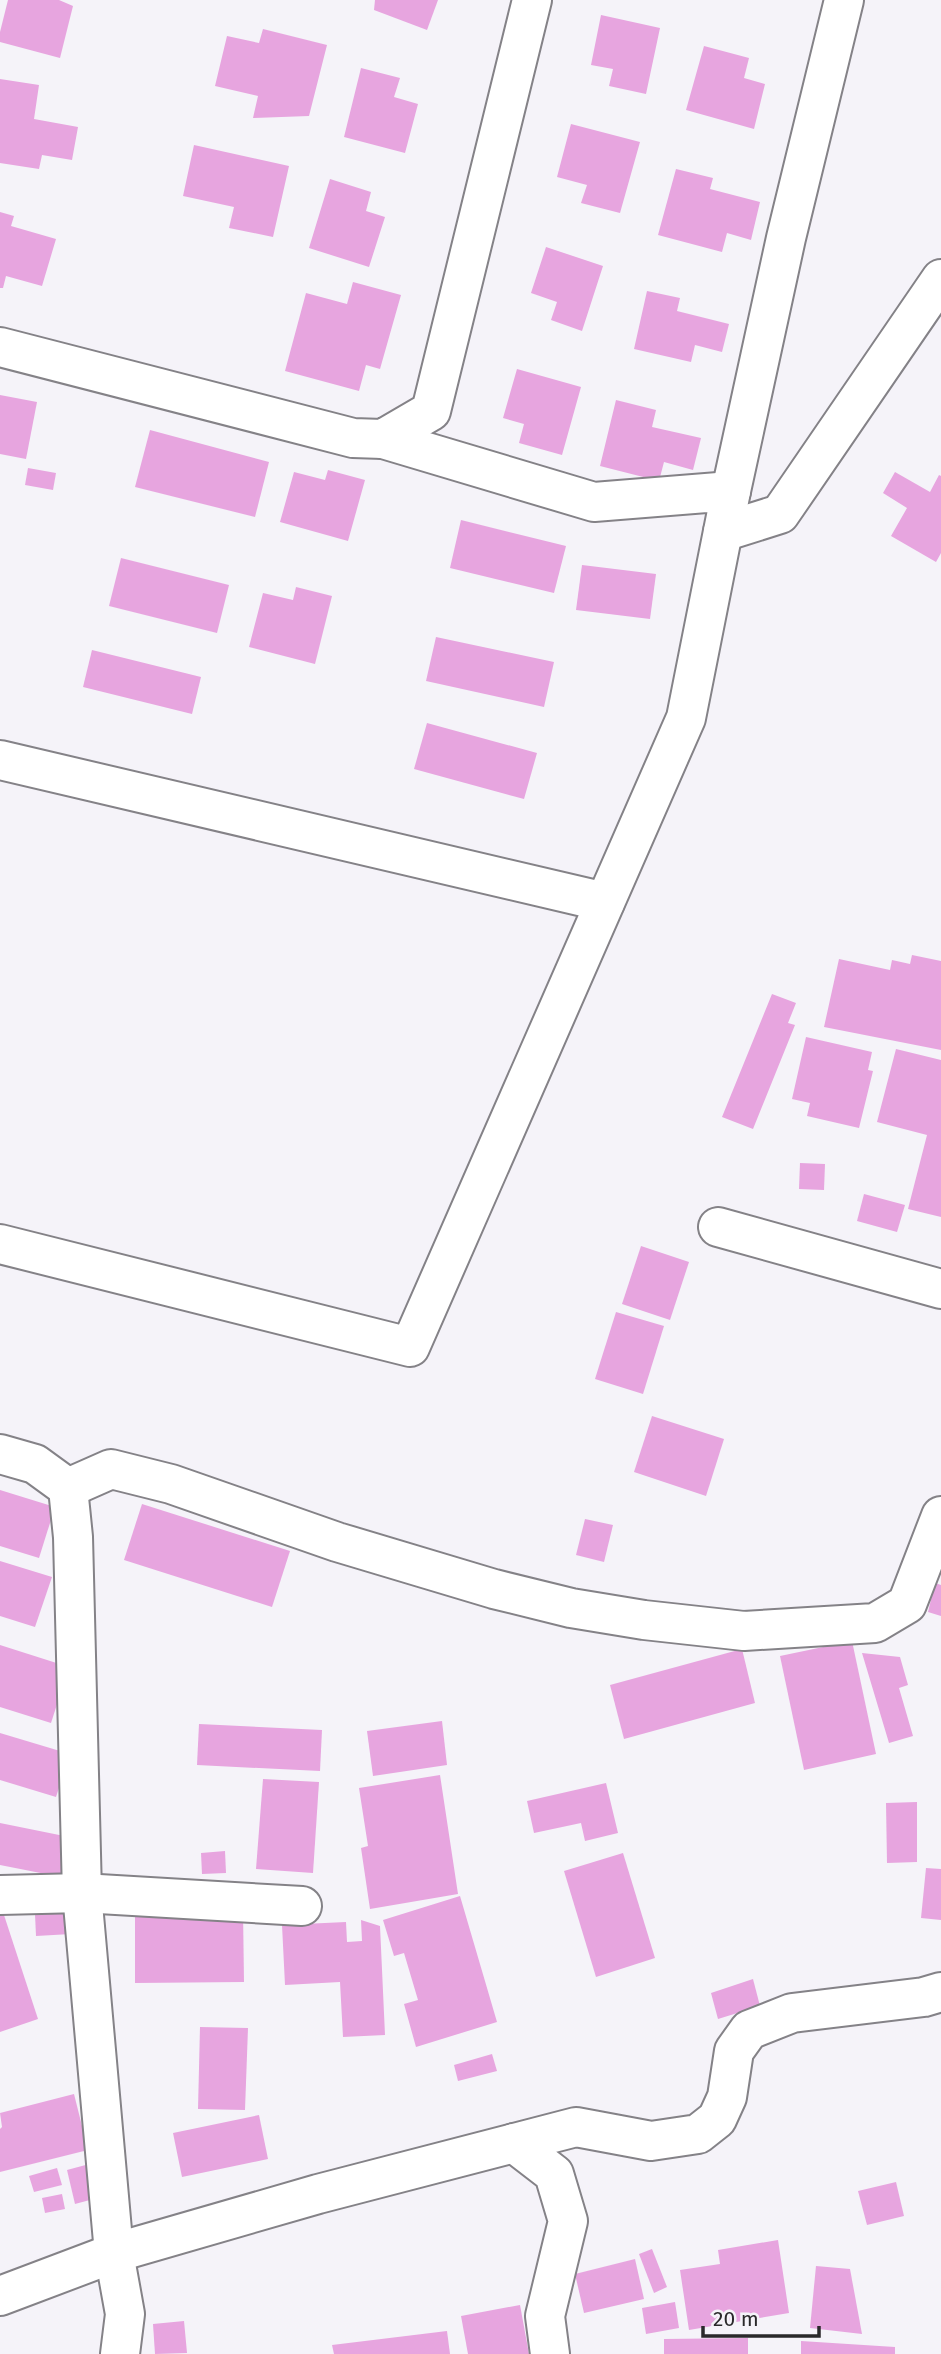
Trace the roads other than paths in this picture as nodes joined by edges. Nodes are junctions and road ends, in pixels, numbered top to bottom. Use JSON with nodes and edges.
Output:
{"nodes":[{"id":1,"x":532,"y":0,"type":"edge"},
{"id":2,"x":844,"y":0,"type":"edge"},
{"id":3,"x":941,"y":279,"type":"edge"},
{"id":4,"x":0,"y":347,"type":"edge"},
{"id":5,"x":383,"y":439,"type":"junction"},
{"id":6,"x":731,"y":491,"type":"junction"},
{"id":7,"x":723,"y":532,"type":"junction"},
{"id":8,"x":0,"y":760,"type":"edge"},
{"id":9,"x":606,"y":902,"type":"junction"},
{"id":10,"x":718,"y":1227,"type":"dead end"},
{"id":11,"x":0,"y":1244,"type":"edge"},
{"id":12,"x":941,"y":1289,"type":"edge"},
{"id":13,"x":0,"y":1454,"type":"edge"},
{"id":14,"x":68,"y":1488,"type":"junction"},
{"id":15,"x":941,"y":1516,"type":"edge"},
{"id":16,"x":82,"y":1893,"type":"junction"},
{"id":17,"x":0,"y":1895,"type":"edge"},
{"id":18,"x":302,"y":1906,"type":"dead end"},
{"id":19,"x":941,"y":1993,"type":"edge"},
{"id":20,"x":514,"y":2143,"type":"junction"},
{"id":21,"x":114,"y":2253,"type":"junction"},
{"id":22,"x":0,"y":2296,"type":"edge"},
{"id":23,"x":120,"y":2354,"type":"edge"},
{"id":24,"x":550,"y":2354,"type":"edge"}],
"edges":[{"from":1,"to":5,"type":"street"},
{"from":2,"to":6,"type":"street"},
{"from":3,"to":7,"type":"street"},
{"from":4,"to":5,"type":"street"},
{"from":5,"to":6,"type":"street"},
{"from":6,"to":7,"type":"street"},
{"from":7,"to":9,"type":"street"},
{"from":8,"to":9,"type":"street"},
{"from":9,"to":11,"type":"street"},
{"from":10,"to":12,"type":"street"},
{"from":13,"to":14,"type":"street"},
{"from":14,"to":15,"type":"street"},
{"from":14,"to":16,"type":"street"},
{"from":16,"to":17,"type":"street"},
{"from":16,"to":18,"type":"street"},
{"from":16,"to":21,"type":"street"},
{"from":19,"to":20,"type":"street"},
{"from":20,"to":21,"type":"street"},
{"from":20,"to":24,"type":"street"},
{"from":21,"to":22,"type":"street"},
{"from":21,"to":23,"type":"street"}]}
